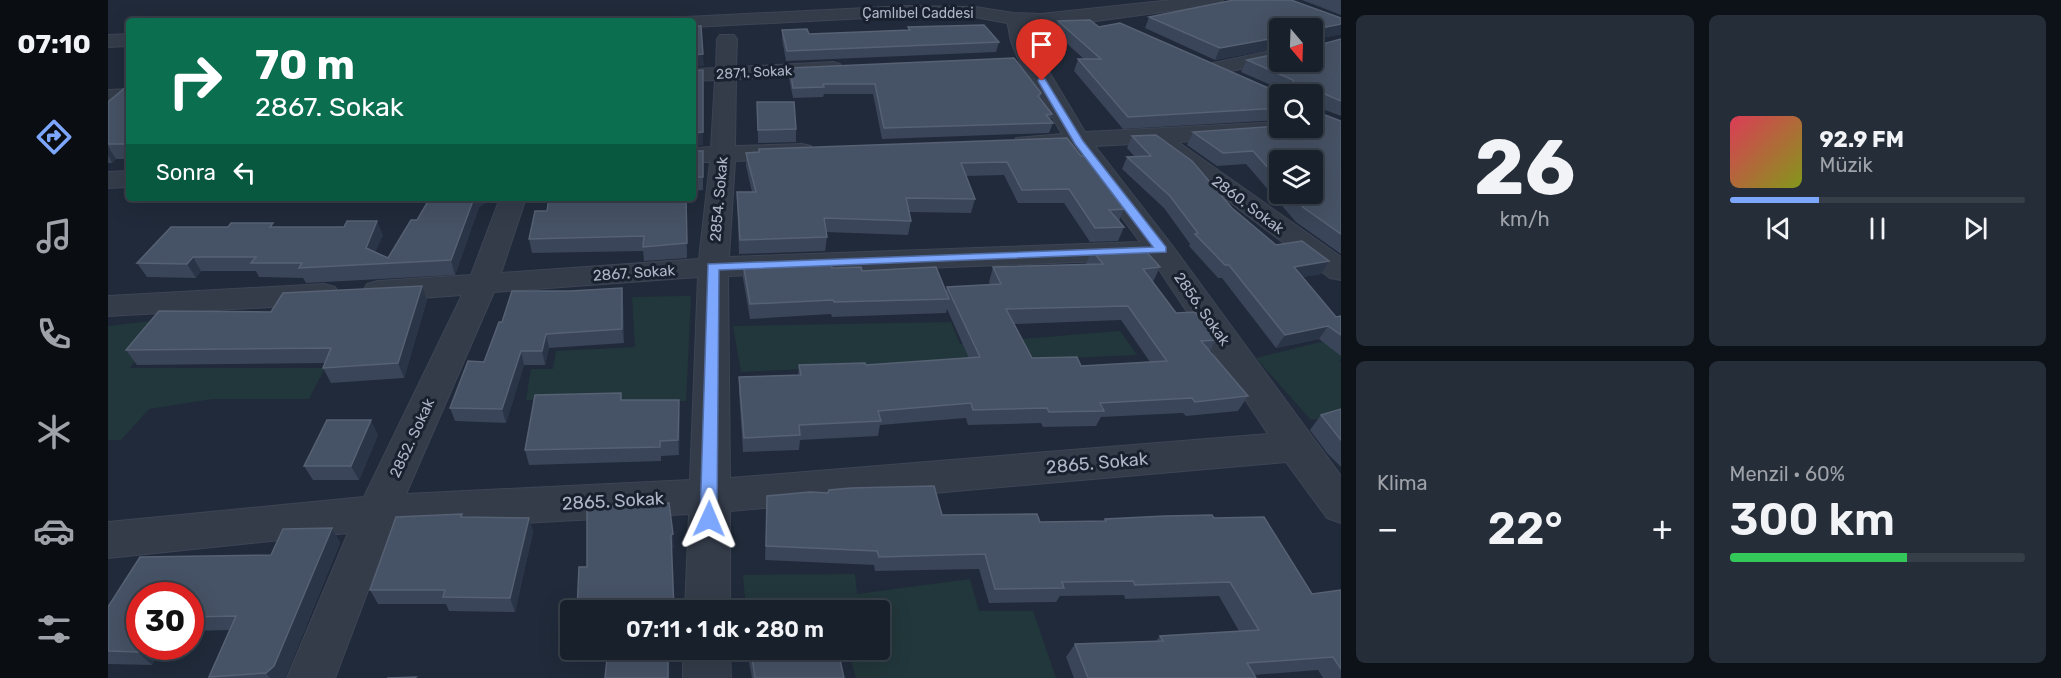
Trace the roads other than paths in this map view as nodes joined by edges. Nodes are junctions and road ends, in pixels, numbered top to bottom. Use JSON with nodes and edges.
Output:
{"nodes":[{"id":1,"x":1214,"y":0,"type":"edge"},
{"id":2,"x":1096,"y":15,"type":"junction"},
{"id":3,"x":1014,"y":19,"type":"junction"},
{"id":4,"x":696,"y":21,"type":"edge"},
{"id":5,"x":1128,"y":30,"type":"edge"},
{"id":6,"x":727,"y":39,"type":"dead end"},
{"id":7,"x":108,"y":40,"type":"edge"},
{"id":8,"x":126,"y":40,"type":"edge"},
{"id":9,"x":1269,"y":57,"type":"edge"},
{"id":10,"x":1190,"y":59,"type":"edge"},
{"id":11,"x":856,"y":67,"type":"edge"},
{"id":12,"x":1211,"y":69,"type":"junction"},
{"id":13,"x":727,"y":74,"type":"junction"},
{"id":14,"x":696,"y":75,"type":"edge"},
{"id":15,"x":1240,"y":82,"type":"edge"},
{"id":16,"x":1269,"y":130,"type":"edge"},
{"id":17,"x":1156,"y":136,"type":"junction"},
{"id":18,"x":1078,"y":142,"type":"junction"},
{"id":19,"x":1007,"y":144,"type":"edge"},
{"id":20,"x":830,"y":150,"type":"edge"},
{"id":21,"x":708,"y":154,"type":"edge"},
{"id":22,"x":126,"y":179,"type":"edge"},
{"id":23,"x":108,"y":180,"type":"edge"},
{"id":24,"x":512,"y":201,"type":"edge"},
{"id":25,"x":1161,"y":250,"type":"junction"},
{"id":26,"x":712,"y":267,"type":"junction"},
{"id":27,"x":1341,"y":271,"type":"edge"},
{"id":28,"x":482,"y":285,"type":"junction"},
{"id":29,"x":108,"y":306,"type":"edge"},
{"id":30,"x":1296,"y":446,"type":"junction"},
{"id":31,"x":709,"y":496,"type":"junction"},
{"id":32,"x":1341,"y":506,"type":"edge"},
{"id":33,"x":377,"y":513,"type":"junction"},
{"id":34,"x":108,"y":540,"type":"edge"},
{"id":35,"x":708,"y":600,"type":"edge"},
{"id":36,"x":707,"y":660,"type":"edge"},
{"id":37,"x":311,"y":678,"type":"edge"},
{"id":38,"x":707,"y":678,"type":"edge"}],
"edges":[{"from":1,"to":2,"type":"street","name":"Çamlıbel Caddesi"},
{"from":2,"to":3,"type":"street","name":"Çamlıbel Caddesi"},
{"from":2,"to":5,"type":"street"},
{"from":3,"to":4,"type":"street","name":"Çamlıbel Caddesi"},
{"from":3,"to":18,"type":"street","name":"2856. Sokak"},
{"from":6,"to":13,"type":"street","name":"2854. Sokak"},
{"from":7,"to":8,"type":"street"},
{"from":9,"to":12,"type":"street"},
{"from":10,"to":12,"type":"street"},
{"from":11,"to":13,"type":"street","name":"2871. Sokak"},
{"from":12,"to":15,"type":"street"},
{"from":13,"to":14,"type":"street","name":"2871. Sokak"},
{"from":13,"to":21,"type":"street","name":"2854. Sokak"},
{"from":16,"to":17,"type":"street"},
{"from":17,"to":18,"type":"street"},
{"from":17,"to":27,"type":"street","name":"2860. Sokak"},
{"from":18,"to":19,"type":"street"},
{"from":18,"to":25,"type":"street","name":"2856. Sokak"},
{"from":20,"to":21,"type":"street"},
{"from":21,"to":26,"type":"street","name":"2854. Sokak"},
{"from":22,"to":23,"type":"street"},
{"from":24,"to":28,"type":"street","name":"2852. Sokak"},
{"from":25,"to":26,"type":"street","name":"2867. Sokak"},
{"from":25,"to":30,"type":"street","name":"2856. Sokak"},
{"from":26,"to":28,"type":"street","name":"2867. Sokak"},
{"from":26,"to":31,"type":"street","name":"2854. Sokak"},
{"from":28,"to":29,"type":"street","name":"2867. Sokak"},
{"from":28,"to":33,"type":"street","name":"2852. Sokak"},
{"from":30,"to":31,"type":"street","name":"2865. Sokak"},
{"from":30,"to":32,"type":"street","name":"2856. Sokak"},
{"from":31,"to":33,"type":"street","name":"2865. Sokak"},
{"from":31,"to":35,"type":"street","name":"2854. Sokak"},
{"from":33,"to":34,"type":"street","name":"2865. Sokak"},
{"from":33,"to":37,"type":"street","name":"2852. Sokak"},
{"from":36,"to":38,"type":"street"}]}
